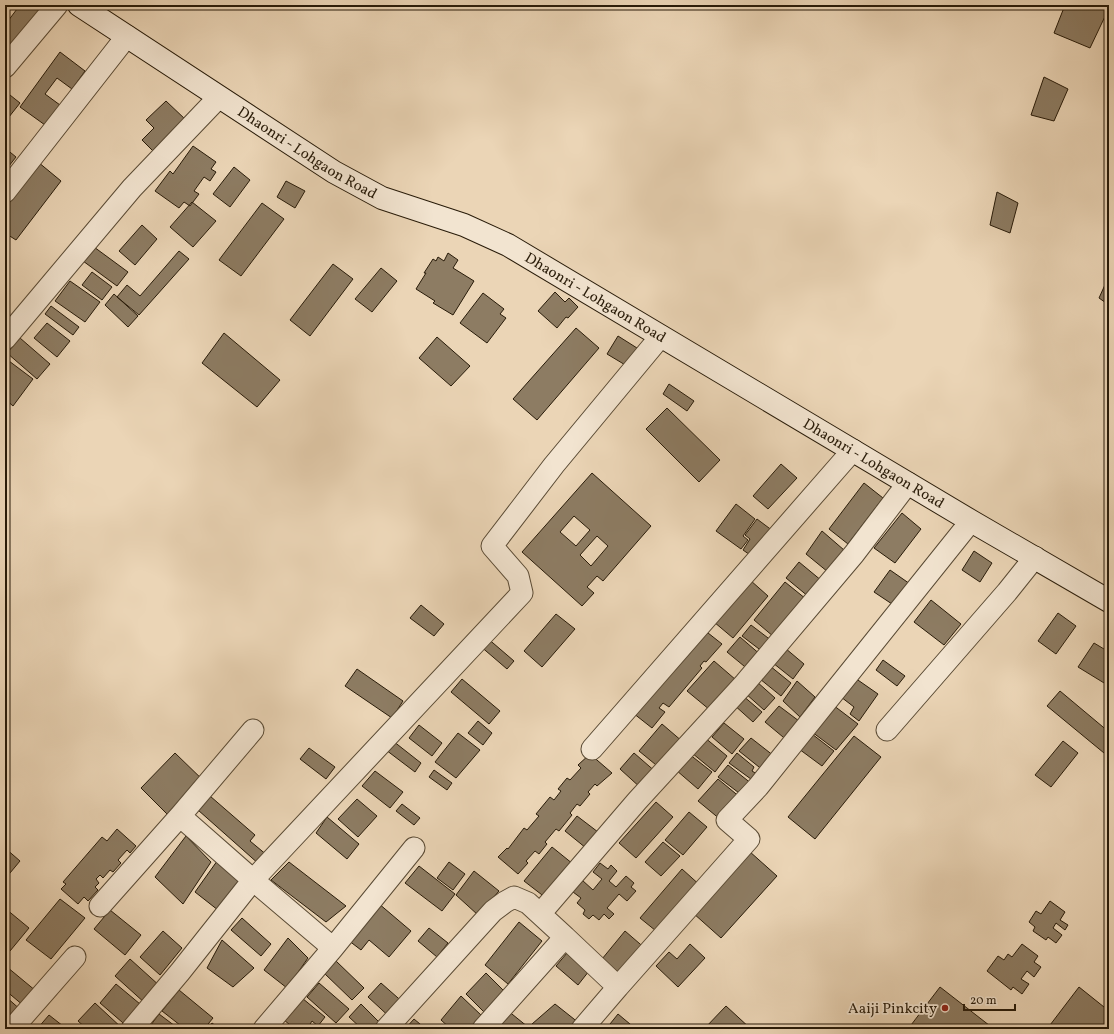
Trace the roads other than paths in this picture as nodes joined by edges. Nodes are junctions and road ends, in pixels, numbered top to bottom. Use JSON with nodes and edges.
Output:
{"nodes":[{"id":1,"x":57,"y":5,"type":"edge"},
{"id":2,"x":78,"y":5,"type":"edge"},
{"id":3,"x":127,"y":36,"type":"junction"},
{"id":4,"x":5,"y":67,"type":"edge"},
{"id":5,"x":219,"y":96,"type":"junction"},
{"id":6,"x":5,"y":192,"type":"edge"},
{"id":7,"x":661,"y":336,"type":"junction"},
{"id":8,"x":5,"y":339,"type":"edge"},
{"id":9,"x":853,"y":450,"type":"junction"},
{"id":10,"x":908,"y":483,"type":"junction"},
{"id":11,"x":971,"y":521,"type":"junction"},
{"id":12,"x":1035,"y":557,"type":"junction"},
{"id":13,"x":1109,"y":601,"type":"edge"},
{"id":14,"x":252,"y":730,"type":"dead end"},
{"id":15,"x":886,"y":730,"type":"dead end"},
{"id":16,"x":592,"y":749,"type":"dead end"},
{"id":17,"x":180,"y":816,"type":"junction"},
{"id":18,"x":414,"y":848,"type":"dead end"},
{"id":19,"x":253,"y":880,"type":"junction"},
{"id":20,"x":100,"y":906,"type":"dead end"},
{"id":21,"x":540,"y":914,"type":"junction"},
{"id":22,"x":564,"y":937,"type":"junction"},
{"id":23,"x":333,"y":948,"type":"junction"},
{"id":24,"x":75,"y":957,"type":"dead end"},
{"id":25,"x":618,"y":987,"type":"junction"},
{"id":26,"x":12,"y":1029,"type":"edge"},
{"id":27,"x":132,"y":1029,"type":"edge"},
{"id":28,"x":264,"y":1029,"type":"edge"},
{"id":29,"x":386,"y":1029,"type":"edge"},
{"id":30,"x":483,"y":1029,"type":"edge"},
{"id":31,"x":582,"y":1029,"type":"edge"}],
"edges":[{"from":1,"to":4,"type":"street"},
{"from":2,"to":3,"type":"main road","name":"Dhaonri - Lohgaon Road"},
{"from":3,"to":5,"type":"main road","name":"Dhaonri - Lohgaon Road"},
{"from":3,"to":6,"type":"street"},
{"from":5,"to":7,"type":"main road","name":"Dhaonri - Lohgaon Road"},
{"from":5,"to":8,"type":"street"},
{"from":7,"to":9,"type":"main road","name":"Dhaonri - Lohgaon Road"},
{"from":7,"to":19,"type":"street"},
{"from":9,"to":10,"type":"main road","name":"Dhaonri - Lohgaon Road"},
{"from":9,"to":16,"type":"street"},
{"from":10,"to":11,"type":"main road","name":"Dhaonri - Lohgaon Road"},
{"from":10,"to":21,"type":"street"},
{"from":11,"to":12,"type":"main road","name":"Dhaonri - Lohgaon Road"},
{"from":11,"to":25,"type":"street"},
{"from":12,"to":13,"type":"main road","name":"Dhaonri - Lohgaon Road"},
{"from":12,"to":15,"type":"street"},
{"from":14,"to":17,"type":"street"},
{"from":17,"to":19,"type":"street"},
{"from":17,"to":20,"type":"street"},
{"from":18,"to":23,"type":"street"},
{"from":19,"to":23,"type":"street"},
{"from":19,"to":27,"type":"street"},
{"from":21,"to":22,"type":"street"},
{"from":21,"to":29,"type":"street"},
{"from":22,"to":25,"type":"street"},
{"from":22,"to":30,"type":"street"},
{"from":23,"to":28,"type":"street"},
{"from":24,"to":26,"type":"street"},
{"from":25,"to":31,"type":"street"}]}
